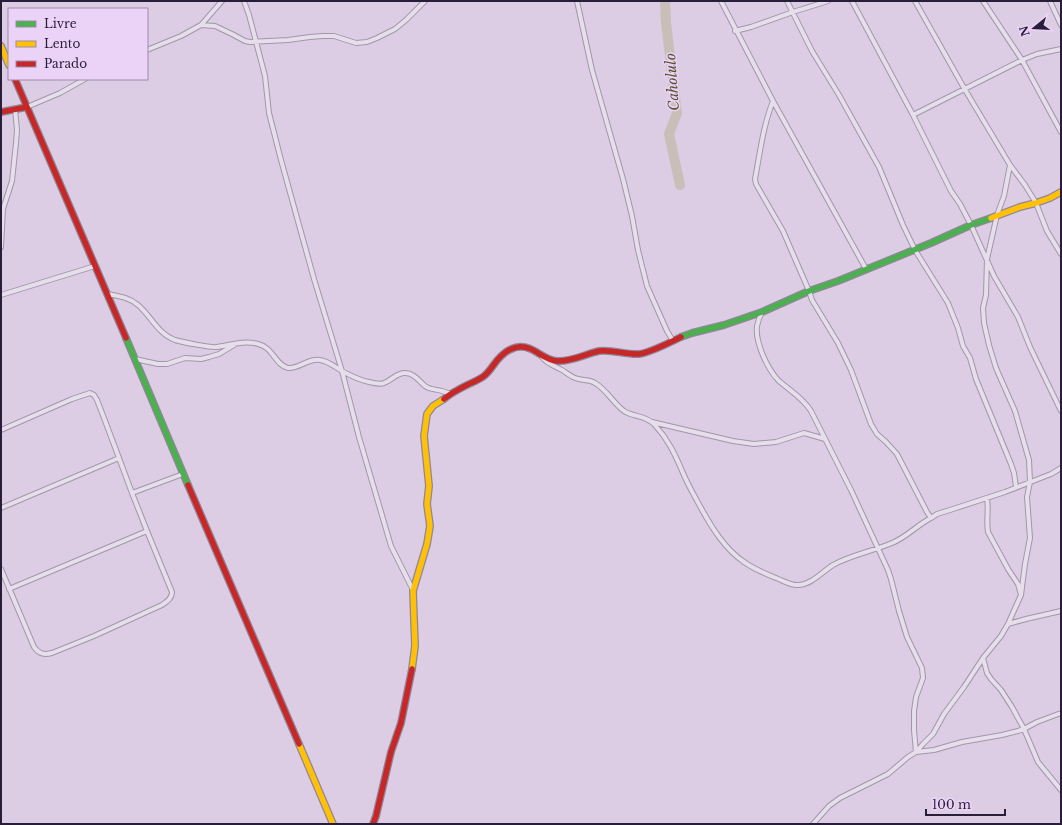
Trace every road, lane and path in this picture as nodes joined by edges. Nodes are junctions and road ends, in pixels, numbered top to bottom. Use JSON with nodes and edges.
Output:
{"nodes":[{"id":1,"x":222,"y":1,"type":"edge"},
{"id":2,"x":244,"y":1,"type":"edge"},
{"id":3,"x":425,"y":1,"type":"edge"},
{"id":4,"x":577,"y":1,"type":"edge"},
{"id":5,"x":721,"y":1,"type":"edge"},
{"id":6,"x":787,"y":1,"type":"edge"},
{"id":7,"x":828,"y":1,"type":"edge"},
{"id":8,"x":852,"y":1,"type":"edge"},
{"id":9,"x":915,"y":1,"type":"edge"},
{"id":10,"x":983,"y":1,"type":"edge"},
{"id":11,"x":1050,"y":1,"type":"edge"},
{"id":12,"x":793,"y":12,"type":"junction"},
{"id":13,"x":201,"y":25,"type":"junction"},
{"id":14,"x":1061,"y":25,"type":"edge"},
{"id":15,"x":735,"y":31,"type":"junction"},
{"id":16,"x":256,"y":42,"type":"junction"},
{"id":17,"x":1,"y":46,"type":"edge"},
{"id":18,"x":1061,"y":49,"type":"edge"},
{"id":19,"x":148,"y":50,"type":"edge"},
{"id":20,"x":1022,"y":60,"type":"junction"},
{"id":21,"x":8,"y":63,"type":"edge"},
{"id":22,"x":15,"y":80,"type":"edge"},
{"id":23,"x":83,"y":80,"type":"edge"},
{"id":24,"x":964,"y":88,"type":"junction"},
{"id":25,"x":773,"y":101,"type":"junction"},
{"id":26,"x":27,"y":107,"type":"junction"},
{"id":27,"x":15,"y":109,"type":"junction"},
{"id":28,"x":1,"y":112,"type":"edge"},
{"id":29,"x":913,"y":115,"type":"junction"},
{"id":30,"x":1061,"y":132,"type":"edge"},
{"id":31,"x":1010,"y":165,"type":"junction"},
{"id":32,"x":1061,"y":192,"type":"edge"},
{"id":33,"x":1036,"y":203,"type":"junction"},
{"id":34,"x":997,"y":215,"type":"junction"},
{"id":35,"x":971,"y":225,"type":"junction"},
{"id":36,"x":1,"y":246,"type":"edge"},
{"id":37,"x":915,"y":250,"type":"junction"},
{"id":38,"x":1061,"y":254,"type":"edge"},
{"id":39,"x":987,"y":259,"type":"junction"},
{"id":40,"x":95,"y":266,"type":"junction"},
{"id":41,"x":866,"y":269,"type":"junction"},
{"id":42,"x":809,"y":291,"type":"junction"},
{"id":43,"x":1,"y":294,"type":"edge"},
{"id":44,"x":107,"y":294,"type":"junction"},
{"id":45,"x":762,"y":312,"type":"junction"},
{"id":46,"x":673,"y":341,"type":"junction"},
{"id":47,"x":238,"y":343,"type":"junction"},
{"id":48,"x":541,"y":356,"type":"junction"},
{"id":49,"x":135,"y":360,"type":"junction"},
{"id":50,"x":342,"y":371,"type":"junction"},
{"id":51,"x":451,"y":394,"type":"junction"},
{"id":52,"x":1061,"y":411,"type":"edge"},
{"id":53,"x":652,"y":422,"type":"junction"},
{"id":54,"x":1,"y":430,"type":"edge"},
{"id":55,"x":825,"y":439,"type":"junction"},
{"id":56,"x":119,"y":458,"type":"junction"},
{"id":57,"x":1061,"y":468,"type":"edge"},
{"id":58,"x":183,"y":474,"type":"junction"},
{"id":59,"x":1030,"y":482,"type":"junction"},
{"id":60,"x":1016,"y":487,"type":"junction"},
{"id":61,"x":132,"y":493,"type":"junction"},
{"id":62,"x":987,"y":498,"type":"junction"},
{"id":63,"x":1,"y":508,"type":"edge"},
{"id":64,"x":931,"y":518,"type":"junction"},
{"id":65,"x":147,"y":531,"type":"junction"},
{"id":66,"x":878,"y":548,"type":"junction"},
{"id":67,"x":1,"y":569,"type":"edge"},
{"id":68,"x":9,"y":589,"type":"junction"},
{"id":69,"x":414,"y":591,"type":"junction"},
{"id":70,"x":1021,"y":595,"type":"junction"},
{"id":71,"x":1061,"y":611,"type":"edge"},
{"id":72,"x":1008,"y":624,"type":"junction"},
{"id":73,"x":983,"y":658,"type":"junction"},
{"id":74,"x":1061,"y":713,"type":"edge"},
{"id":75,"x":1024,"y":729,"type":"junction"},
{"id":76,"x":916,"y":752,"type":"junction"},
{"id":77,"x":1061,"y":790,"type":"edge"},
{"id":78,"x":332,"y":824,"type":"edge"},
{"id":79,"x":373,"y":824,"type":"edge"},
{"id":80,"x":813,"y":824,"type":"edge"}],
"edges":[{"from":1,"to":13,"type":"street"},
{"from":2,"to":16,"type":"street"},
{"from":3,"to":16,"type":"street"},
{"from":4,"to":46,"type":"street"},
{"from":5,"to":15,"type":"street"},
{"from":6,"to":12,"type":"street"},
{"from":7,"to":12,"type":"street"},
{"from":8,"to":29,"type":"street"},
{"from":9,"to":24,"type":"street"},
{"from":10,"to":20,"type":"street"},
{"from":11,"to":14,"type":"street"},
{"from":12,"to":15,"type":"street"},
{"from":12,"to":37,"type":"street"},
{"from":13,"to":16,"type":"street"},
{"from":13,"to":19,"type":"street"},
{"from":15,"to":25,"type":"street"},
{"from":16,"to":50,"type":"street"},
{"from":17,"to":21,"type":"street"},
{"from":18,"to":20,"type":"street"},
{"from":20,"to":24,"type":"street"},
{"from":20,"to":30,"type":"street"},
{"from":22,"to":26,"type":"street"},
{"from":23,"to":26,"type":"street"},
{"from":24,"to":29,"type":"street"},
{"from":24,"to":31,"type":"street"},
{"from":25,"to":41,"type":"street"},
{"from":25,"to":42,"type":"street"},
{"from":26,"to":27,"type":"street"},
{"from":26,"to":40,"type":"street"},
{"from":27,"to":28,"type":"street"},
{"from":27,"to":36,"type":"street"},
{"from":29,"to":35,"type":"street"},
{"from":31,"to":33,"type":"street"},
{"from":31,"to":34,"type":"street"},
{"from":32,"to":33,"type":"street"},
{"from":33,"to":34,"type":"street"},
{"from":33,"to":38,"type":"street"},
{"from":34,"to":35,"type":"street"},
{"from":34,"to":39,"type":"street"},
{"from":35,"to":37,"type":"street"},
{"from":35,"to":39,"type":"street"},
{"from":37,"to":41,"type":"street"},
{"from":37,"to":60,"type":"street"},
{"from":39,"to":52,"type":"street"},
{"from":39,"to":59,"type":"street"},
{"from":40,"to":43,"type":"street"},
{"from":40,"to":44,"type":"street"},
{"from":41,"to":42,"type":"street"},
{"from":42,"to":45,"type":"street"},
{"from":42,"to":64,"type":"street"},
{"from":44,"to":47,"type":"street"},
{"from":44,"to":49,"type":"street"},
{"from":45,"to":46,"type":"street"},
{"from":45,"to":55,"type":"street"},
{"from":46,"to":48,"type":"street"},
{"from":47,"to":49,"type":"street"},
{"from":47,"to":50,"type":"street"},
{"from":48,"to":51,"type":"street"},
{"from":48,"to":53,"type":"street"},
{"from":49,"to":58,"type":"street"},
{"from":50,"to":51,"type":"street"},
{"from":50,"to":69,"type":"street"},
{"from":51,"to":69,"type":"street"},
{"from":53,"to":55,"type":"street"},
{"from":53,"to":66,"type":"street"},
{"from":54,"to":56,"type":"street"},
{"from":55,"to":66,"type":"street"},
{"from":56,"to":61,"type":"street"},
{"from":56,"to":63,"type":"street"},
{"from":57,"to":59,"type":"street"},
{"from":58,"to":61,"type":"street"},
{"from":58,"to":78,"type":"street"},
{"from":59,"to":60,"type":"street"},
{"from":59,"to":70,"type":"street"},
{"from":60,"to":62,"type":"street"},
{"from":61,"to":65,"type":"street"},
{"from":62,"to":64,"type":"street"},
{"from":62,"to":70,"type":"street"},
{"from":64,"to":66,"type":"street"},
{"from":65,"to":68,"type":"street"},
{"from":65,"to":68,"type":"street"},
{"from":66,"to":76,"type":"street"},
{"from":67,"to":68,"type":"street"},
{"from":69,"to":79,"type":"street"},
{"from":70,"to":72,"type":"street"},
{"from":71,"to":72,"type":"street"},
{"from":72,"to":73,"type":"street"},
{"from":73,"to":75,"type":"street"},
{"from":73,"to":76,"type":"street"},
{"from":74,"to":75,"type":"street"},
{"from":75,"to":76,"type":"street"},
{"from":75,"to":77,"type":"street"},
{"from":76,"to":80,"type":"street"}]}
